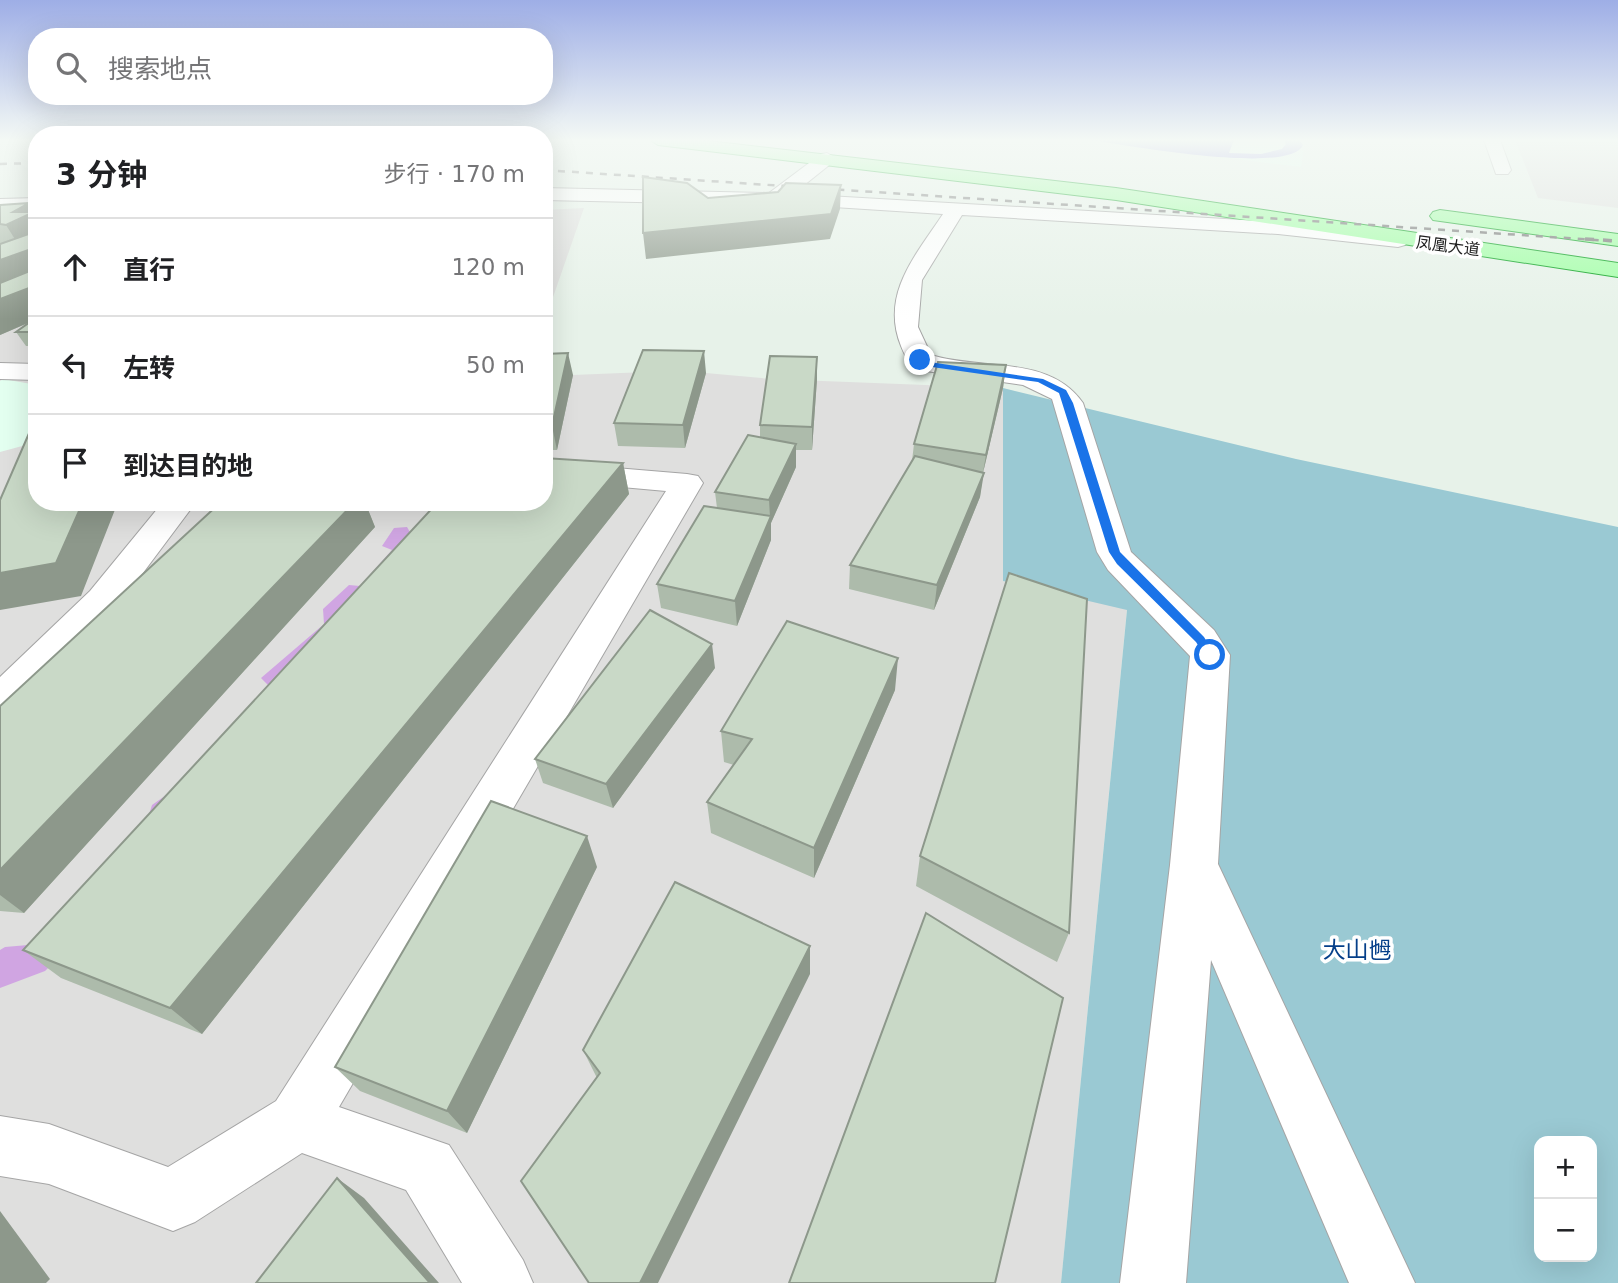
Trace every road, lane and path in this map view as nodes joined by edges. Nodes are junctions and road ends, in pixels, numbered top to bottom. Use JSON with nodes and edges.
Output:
{"nodes":[{"id":1,"x":809,"y":200,"type":"edge"},
{"id":2,"x":1155,"y":200,"type":"edge"},
{"id":3,"x":28,"y":204,"type":"edge"},
{"id":4,"x":0,"y":205,"type":"edge"},
{"id":5,"x":956,"y":208,"type":"junction"},
{"id":6,"x":1420,"y":214,"type":"dead end"},
{"id":7,"x":1618,"y":240,"type":"edge"},
{"id":8,"x":1521,"y":255,"type":"junction"},
{"id":9,"x":1618,"y":270,"type":"edge"},
{"id":10,"x":0,"y":371,"type":"edge"},
{"id":11,"x":28,"y":372,"type":"edge"},
{"id":12,"x":553,"y":472,"type":"edge"},
{"id":13,"x":173,"y":511,"type":"edge"},
{"id":14,"x":0,"y":702,"type":"edge"},
{"id":15,"x":1194,"y":864,"type":"junction"},
{"id":16,"x":298,"y":1122,"type":"junction"},
{"id":17,"x":0,"y":1146,"type":"edge"},
{"id":18,"x":500,"y":1283,"type":"edge"},
{"id":19,"x":1153,"y":1283,"type":"edge"},
{"id":20,"x":1382,"y":1283,"type":"edge"}],
"edges":[{"from":1,"to":5,"type":"street","name":"凤凰大道"},
{"from":2,"to":8,"type":"main road","name":"凤凰大道"},
{"from":3,"to":4,"type":"street"},
{"from":5,"to":8,"type":"street","name":"凤凰大道"},
{"from":5,"to":15,"type":"street"},
{"from":6,"to":7,"type":"main road","name":"凤凰大道"},
{"from":8,"to":9,"type":"main road","name":"凤凰大道"},
{"from":10,"to":11,"type":"street"},
{"from":12,"to":16,"type":"street"},
{"from":13,"to":14,"type":"street"},
{"from":15,"to":19,"type":"street"},
{"from":15,"to":20,"type":"street"},
{"from":16,"to":17,"type":"street"},
{"from":16,"to":18,"type":"street"}]}
